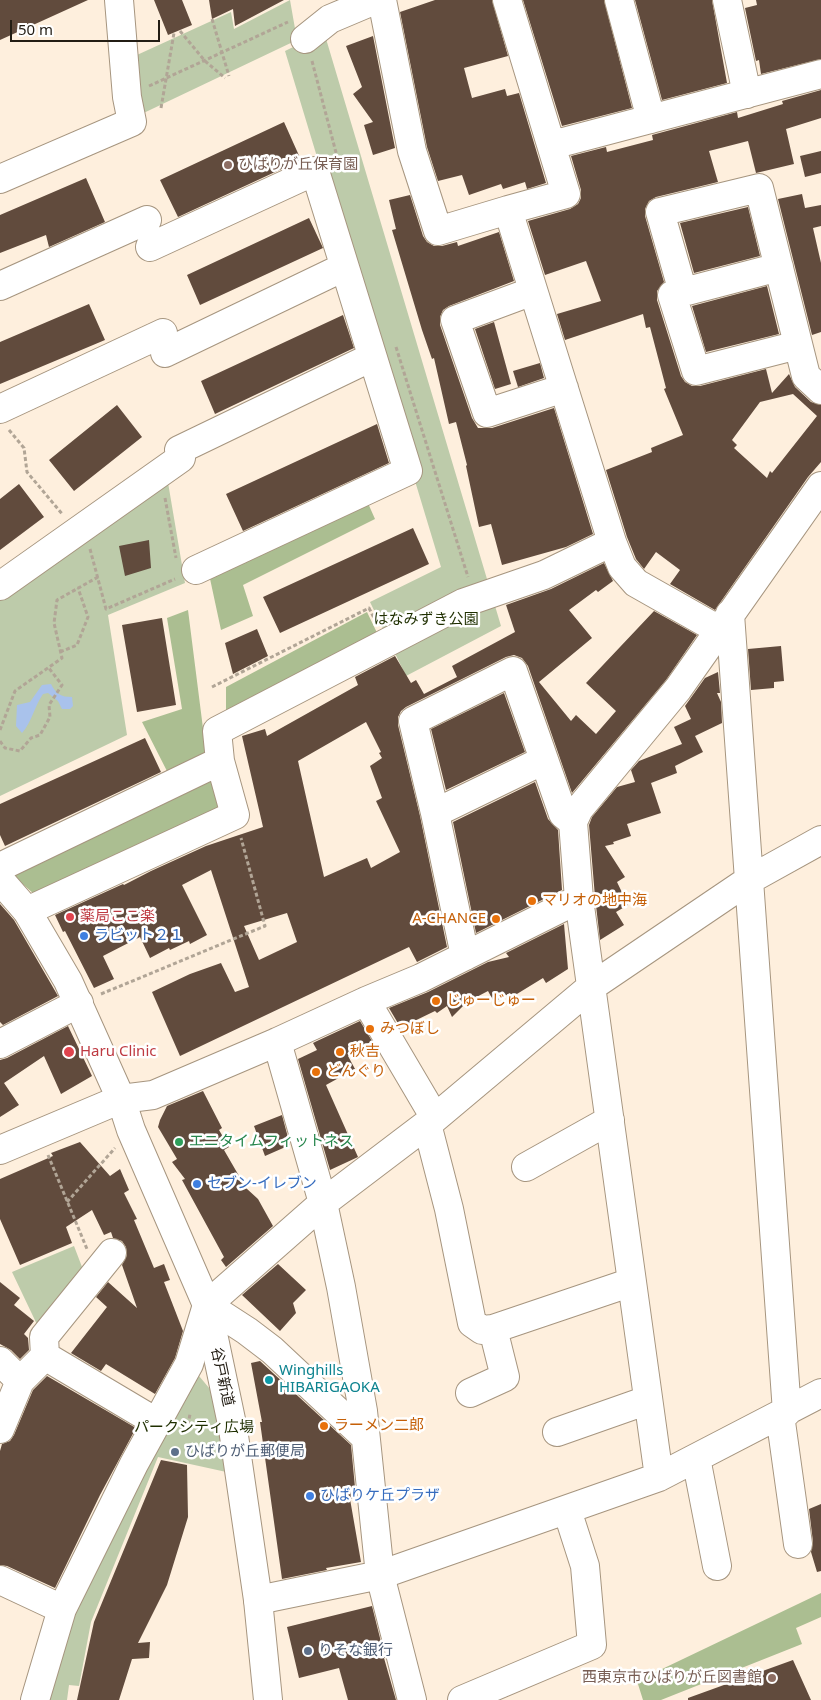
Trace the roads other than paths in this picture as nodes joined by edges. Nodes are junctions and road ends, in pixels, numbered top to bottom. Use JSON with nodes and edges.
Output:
{"nodes":[{"id":1,"x":119,"y":0,"type":"edge"},
{"id":2,"x":375,"y":0,"type":"edge"},
{"id":3,"x":382,"y":0,"type":"edge"},
{"id":4,"x":507,"y":0,"type":"edge"},
{"id":5,"x":619,"y":0,"type":"edge"},
{"id":6,"x":727,"y":0,"type":"edge"},
{"id":7,"x":303,"y":38,"type":"road end"},
{"id":8,"x":821,"y":74,"type":"edge"},
{"id":9,"x":747,"y":94,"type":"junction"},
{"id":10,"x":651,"y":119,"type":"junction"},
{"id":11,"x":552,"y":145,"type":"junction"},
{"id":12,"x":0,"y":180,"type":"edge"},
{"id":13,"x":508,"y":210,"type":"junction"},
{"id":14,"x":147,"y":220,"type":"dead end"},
{"id":15,"x":150,"y":247,"type":"dead end"},
{"id":16,"x":344,"y":267,"type":"junction"},
{"id":17,"x":779,"y":268,"type":"junction"},
{"id":18,"x":0,"y":286,"type":"edge"},
{"id":19,"x":533,"y":291,"type":"junction"},
{"id":20,"x":683,"y":292,"type":"junction"},
{"id":21,"x":798,"y":345,"type":"junction"},
{"id":22,"x":384,"y":351,"type":"junction"},
{"id":23,"x":564,"y":388,"type":"junction"},
{"id":24,"x":821,"y":390,"type":"edge"},
{"id":25,"x":3,"y":418,"type":"edge"},
{"id":26,"x":818,"y":497,"type":"edge"},
{"id":27,"x":612,"y":542,"type":"junction"},
{"id":28,"x":184,"y":572,"type":"road end"},
{"id":29,"x":0,"y":586,"type":"edge"},
{"id":30,"x":725,"y":622,"type":"junction"},
{"id":31,"x":544,"y":760,"type":"junction"},
{"id":32,"x":220,"y":761,"type":"junction"},
{"id":33,"x":435,"y":813,"type":"junction"},
{"id":34,"x":573,"y":822,"type":"junction"},
{"id":35,"x":821,"y":840,"type":"edge"},
{"id":36,"x":0,"y":867,"type":"edge"},
{"id":37,"x":0,"y":880,"type":"edge"},
{"id":38,"x":749,"y":880,"type":"junction"},
{"id":39,"x":579,"y":900,"type":"junction"},
{"id":40,"x":27,"y":911,"type":"junction"},
{"id":41,"x":465,"y":956,"type":"junction"},
{"id":42,"x":591,"y":986,"type":"junction"},
{"id":43,"x":366,"y":1001,"type":"junction"},
{"id":44,"x":79,"y":1003,"type":"junction"},
{"id":45,"x":277,"y":1042,"type":"junction"},
{"id":46,"x":0,"y":1044,"type":"edge"},
{"id":47,"x":121,"y":1099,"type":"junction"},
{"id":48,"x":610,"y":1120,"type":"junction"},
{"id":49,"x":431,"y":1121,"type":"junction"},
{"id":50,"x":0,"y":1150,"type":"edge"},
{"id":51,"x":526,"y":1167,"type":"dead end"},
{"id":52,"x":323,"y":1204,"type":"junction"},
{"id":53,"x":104,"y":1262,"type":"road end"},
{"id":54,"x":632,"y":1282,"type":"junction"},
{"id":55,"x":207,"y":1305,"type":"junction"},
{"id":56,"x":493,"y":1329,"type":"junction"},
{"id":57,"x":45,"y":1356,"type":"junction"},
{"id":58,"x":0,"y":1362,"type":"edge"},
{"id":59,"x":20,"y":1381,"type":"junction"},
{"id":60,"x":470,"y":1393,"type":"dead end"},
{"id":61,"x":821,"y":1393,"type":"edge"},
{"id":62,"x":648,"y":1400,"type":"junction"},
{"id":63,"x":784,"y":1414,"type":"junction"},
{"id":64,"x":156,"y":1422,"type":"junction"},
{"id":65,"x":0,"y":1429,"type":"edge"},
{"id":66,"x":557,"y":1432,"type":"dead end"},
{"id":67,"x":364,"y":1436,"type":"junction"},
{"id":68,"x":696,"y":1458,"type":"junction"},
{"id":69,"x":659,"y":1477,"type":"junction"},
{"id":70,"x":568,"y":1510,"type":"junction"},
{"id":71,"x":798,"y":1544,"type":"dead end"},
{"id":72,"x":717,"y":1566,"type":"dead end"},
{"id":73,"x":380,"y":1575,"type":"junction"},
{"id":74,"x":0,"y":1580,"type":"edge"},
{"id":75,"x":258,"y":1600,"type":"junction"},
{"id":76,"x":62,"y":1609,"type":"junction"},
{"id":77,"x":35,"y":1700,"type":"edge"},
{"id":78,"x":268,"y":1700,"type":"edge"},
{"id":79,"x":412,"y":1700,"type":"edge"},
{"id":80,"x":462,"y":1700,"type":"edge"}],
"edges":[{"from":1,"to":12,"type":"street"},
{"from":2,"to":7,"type":"street"},
{"from":3,"to":13,"type":"street"},
{"from":4,"to":11,"type":"street"},
{"from":5,"to":10,"type":"street"},
{"from":6,"to":9,"type":"street"},
{"from":8,"to":9,"type":"street"},
{"from":9,"to":10,"type":"street"},
{"from":10,"to":11,"type":"street"},
{"from":11,"to":13,"type":"street"},
{"from":13,"to":19,"type":"street"},
{"from":14,"to":18,"type":"street"},
{"from":15,"to":16,"type":"street"},
{"from":16,"to":22,"type":"street"},
{"from":16,"to":25,"type":"street"},
{"from":17,"to":20,"type":"street"},
{"from":17,"to":20,"type":"street"},
{"from":17,"to":21,"type":"street"},
{"from":19,"to":23,"type":"street"},
{"from":19,"to":23,"type":"street"},
{"from":20,"to":21,"type":"street"},
{"from":21,"to":24,"type":"street"},
{"from":22,"to":28,"type":"street"},
{"from":22,"to":29,"type":"street"},
{"from":23,"to":27,"type":"street"},
{"from":26,"to":30,"type":"street"},
{"from":27,"to":30,"type":"street"},
{"from":27,"to":32,"type":"street"},
{"from":30,"to":34,"type":"street"},
{"from":30,"to":38,"type":"street"},
{"from":31,"to":33,"type":"street"},
{"from":31,"to":33,"type":"street"},
{"from":31,"to":34,"type":"street"},
{"from":32,"to":36,"type":"street"},
{"from":32,"to":40,"type":"street"},
{"from":33,"to":41,"type":"street"},
{"from":34,"to":39,"type":"street"},
{"from":35,"to":38,"type":"street"},
{"from":37,"to":40,"type":"street","name":"谷戸新道"},
{"from":38,"to":42,"type":"street"},
{"from":38,"to":63,"type":"street"},
{"from":39,"to":41,"type":"street"},
{"from":39,"to":42,"type":"street"},
{"from":40,"to":44,"type":"street","name":"谷戸新道"},
{"from":41,"to":43,"type":"street"},
{"from":42,"to":48,"type":"street"},
{"from":42,"to":49,"type":"street"},
{"from":43,"to":45,"type":"street"},
{"from":43,"to":49,"type":"street"},
{"from":44,"to":46,"type":"street"},
{"from":44,"to":47,"type":"street","name":"谷戸新道"},
{"from":45,"to":47,"type":"street"},
{"from":45,"to":52,"type":"street"},
{"from":47,"to":50,"type":"street"},
{"from":47,"to":55,"type":"street","name":"谷戸新道"},
{"from":48,"to":51,"type":"street"},
{"from":48,"to":54,"type":"street"},
{"from":49,"to":52,"type":"street"},
{"from":49,"to":56,"type":"street"},
{"from":52,"to":55,"type":"street"},
{"from":52,"to":67,"type":"street"},
{"from":53,"to":57,"type":"street"},
{"from":54,"to":56,"type":"street"},
{"from":54,"to":62,"type":"street"},
{"from":55,"to":64,"type":"street"},
{"from":55,"to":67,"type":"street"},
{"from":55,"to":75,"type":"street","name":"谷戸新道"},
{"from":56,"to":60,"type":"street"},
{"from":57,"to":59,"type":"street"},
{"from":57,"to":64,"type":"street"},
{"from":58,"to":59,"type":"street"},
{"from":59,"to":65,"type":"street"},
{"from":61,"to":63,"type":"street"},
{"from":62,"to":66,"type":"street"},
{"from":62,"to":69,"type":"street"},
{"from":63,"to":68,"type":"street"},
{"from":63,"to":71,"type":"street"},
{"from":64,"to":76,"type":"street"},
{"from":67,"to":73,"type":"street"},
{"from":68,"to":69,"type":"street"},
{"from":68,"to":72,"type":"street"},
{"from":69,"to":70,"type":"street"},
{"from":70,"to":73,"type":"street"},
{"from":70,"to":80,"type":"street"},
{"from":73,"to":75,"type":"street"},
{"from":73,"to":79,"type":"street"},
{"from":74,"to":76,"type":"street"},
{"from":75,"to":78,"type":"street","name":"谷戸新道"},
{"from":76,"to":77,"type":"street"}]}
